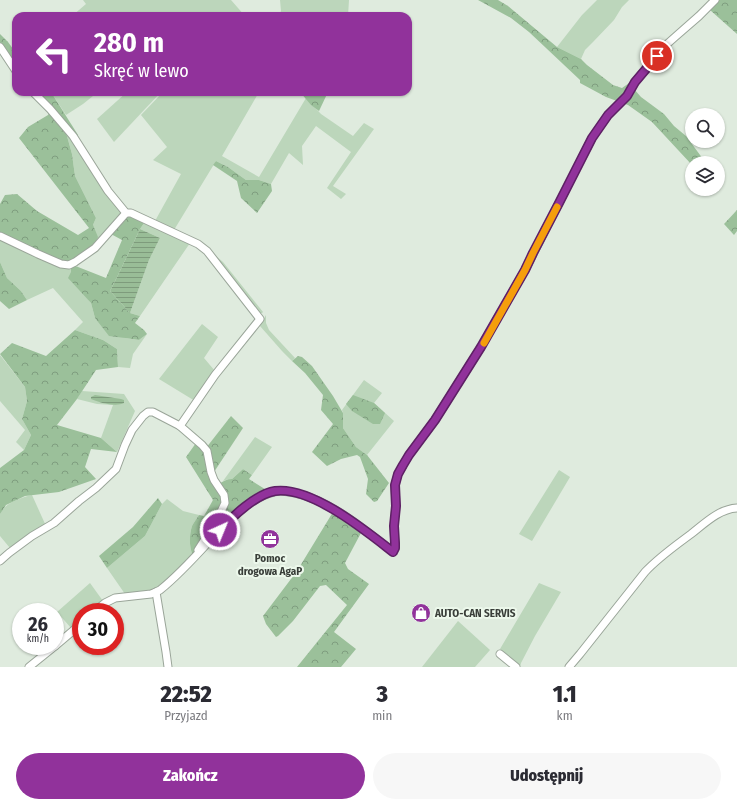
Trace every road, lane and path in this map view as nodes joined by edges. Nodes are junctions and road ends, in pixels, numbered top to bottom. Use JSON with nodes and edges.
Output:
{"nodes":[{"id":1,"x":715,"y":0,"type":"edge"},
{"id":2,"x":0,"y":47,"type":"edge"},
{"id":3,"x":12,"y":65,"type":"edge"},
{"id":4,"x":37,"y":96,"type":"edge"},
{"id":5,"x":126,"y":213,"type":"junction"},
{"id":6,"x":0,"y":236,"type":"edge"},
{"id":7,"x":180,"y":426,"type":"junction"},
{"id":8,"x":737,"y":508,"type":"edge"},
{"id":9,"x":194,"y":557,"type":"junction"},
{"id":10,"x":0,"y":560,"type":"edge"},
{"id":11,"x":156,"y":592,"type":"junction"},
{"id":12,"x":105,"y":603,"type":"edge"},
{"id":13,"x":72,"y":632,"type":"edge"},
{"id":14,"x":64,"y":638,"type":"edge"},
{"id":15,"x":500,"y":654,"type":"dead end"},
{"id":16,"x":44,"y":655,"type":"edge"},
{"id":17,"x":29,"y":667,"type":"edge"},
{"id":18,"x":168,"y":667,"type":"edge"},
{"id":19,"x":516,"y":667,"type":"edge"},
{"id":20,"x":569,"y":667,"type":"edge"}],
"edges":[{"from":1,"to":9,"type":"street"},
{"from":2,"to":3,"type":"street"},
{"from":4,"to":5,"type":"street"},
{"from":5,"to":6,"type":"street"},
{"from":5,"to":7,"type":"street"},
{"from":7,"to":9,"type":"street"},
{"from":7,"to":10,"type":"street"},
{"from":8,"to":20,"type":"street"},
{"from":9,"to":11,"type":"street"},
{"from":11,"to":12,"type":"street"},
{"from":11,"to":18,"type":"street"},
{"from":13,"to":14,"type":"street"},
{"from":15,"to":19,"type":"street"},
{"from":16,"to":17,"type":"street"}]}
